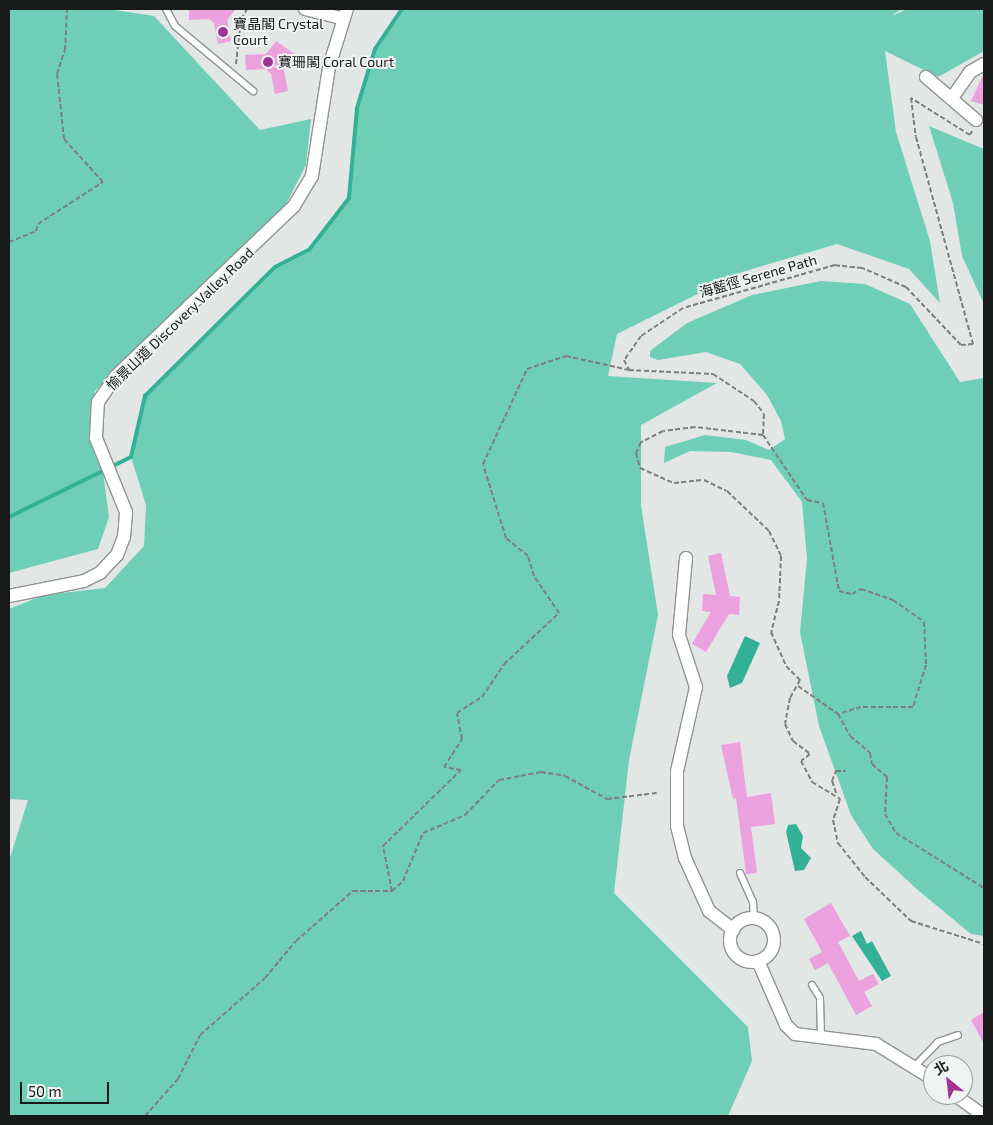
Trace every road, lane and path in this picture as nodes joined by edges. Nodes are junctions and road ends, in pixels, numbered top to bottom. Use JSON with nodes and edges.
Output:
{"nodes":[{"id":1,"x":67,"y":9,"type":"edge"},
{"id":2,"x":166,"y":9,"type":"edge"},
{"id":3,"x":247,"y":9,"type":"edge"},
{"id":4,"x":305,"y":9,"type":"edge"},
{"id":5,"x":344,"y":14,"type":"edge"},
{"id":6,"x":984,"y":64,"type":"edge"},
{"id":7,"x":235,"y":77,"type":"junction"},
{"id":8,"x":926,"y":77,"type":"dead end"},
{"id":9,"x":253,"y":91,"type":"dead end"},
{"id":10,"x":952,"y":98,"type":"junction"},
{"id":11,"x":976,"y":120,"type":"dead end"},
{"id":12,"x":970,"y":135,"type":"dead end"},
{"id":13,"x":9,"y":242,"type":"edge"},
{"id":14,"x":629,"y":370,"type":"junction"},
{"id":15,"x":763,"y":435,"type":"junction"},
{"id":16,"x":686,"y":558,"type":"dead end"},
{"id":17,"x":9,"y":596,"type":"edge"},
{"id":18,"x":798,"y":686,"type":"junction"},
{"id":19,"x":838,"y":714,"type":"junction"},
{"id":20,"x":846,"y":771,"type":"dead end"},
{"id":21,"x":657,"y":793,"type":"dead end"},
{"id":22,"x":836,"y":793,"type":"junction"},
{"id":23,"x":740,"y":872,"type":"dead end"},
{"id":24,"x":984,"y":888,"type":"edge"},
{"id":25,"x":392,"y":892,"type":"junction"},
{"id":26,"x":754,"y":919,"type":"junction"},
{"id":27,"x":733,"y":930,"type":"junction"},
{"id":28,"x":984,"y":944,"type":"edge"},
{"id":29,"x":758,"y":961,"type":"junction"},
{"id":30,"x":812,"y":985,"type":"dead end"},
{"id":31,"x":958,"y":1035,"type":"dead end"},
{"id":32,"x":820,"y":1038,"type":"junction"},
{"id":33,"x":914,"y":1066,"type":"junction"},
{"id":34,"x":923,"y":1072,"type":"edge"},
{"id":35,"x":969,"y":1105,"type":"edge"},
{"id":36,"x":145,"y":1116,"type":"edge"},
{"id":37,"x":984,"y":1116,"type":"edge"}],
"edges":[{"from":1,"to":13,"type":"path"},
{"from":2,"to":7,"type":"lane"},
{"from":3,"to":7,"type":"path"},
{"from":4,"to":5,"type":"street"},
{"from":5,"to":17,"type":"street","name":"愉景山道 Discovery Valley Road"},
{"from":6,"to":10,"type":"street"},
{"from":7,"to":9,"type":"lane"},
{"from":8,"to":10,"type":"street"},
{"from":10,"to":11,"type":"street"},
{"from":12,"to":14,"type":"path","name":"海藍徑 Serene Path"},
{"from":14,"to":15,"type":"path"},
{"from":14,"to":25,"type":"path"},
{"from":15,"to":18,"type":"path"},
{"from":15,"to":19,"type":"path"},
{"from":16,"to":27,"type":"street"},
{"from":18,"to":19,"type":"path"},
{"from":18,"to":22,"type":"path"},
{"from":19,"to":24,"type":"path"},
{"from":20,"to":22,"type":"path"},
{"from":21,"to":25,"type":"path"},
{"from":22,"to":28,"type":"path"},
{"from":23,"to":26,"type":"lane"},
{"from":25,"to":36,"type":"path"},
{"from":26,"to":27,"type":"street"},
{"from":26,"to":29,"type":"street"},
{"from":27,"to":29,"type":"street"},
{"from":29,"to":32,"type":"street"},
{"from":30,"to":32,"type":"lane"},
{"from":31,"to":33,"type":"lane"},
{"from":32,"to":33,"type":"street"},
{"from":33,"to":34,"type":"street"},
{"from":35,"to":37,"type":"street"}]}
